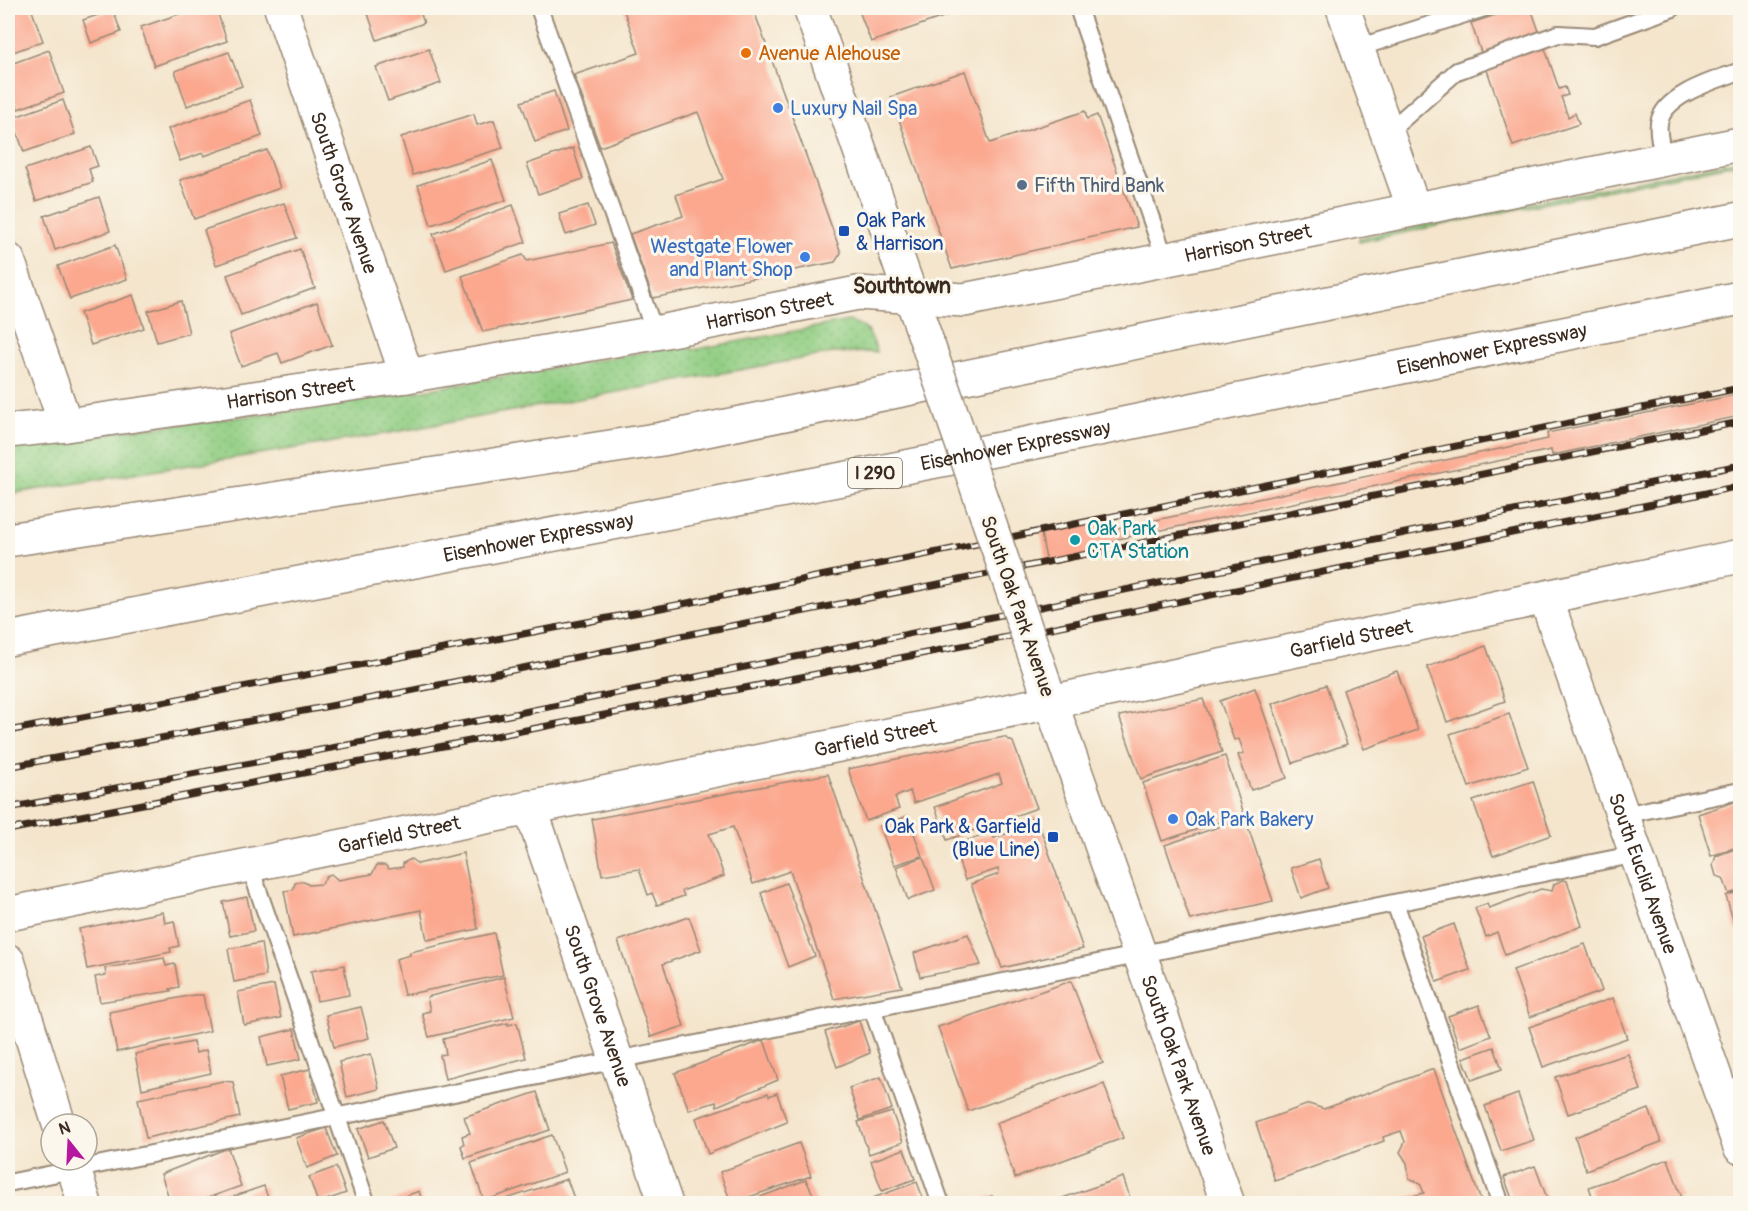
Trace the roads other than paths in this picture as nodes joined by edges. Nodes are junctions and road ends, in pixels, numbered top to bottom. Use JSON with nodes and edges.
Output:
{"nodes":[{"id":1,"x":281,"y":8,"type":"edge"},
{"id":2,"x":539,"y":8,"type":"edge"},
{"id":3,"x":810,"y":8,"type":"edge"},
{"id":4,"x":1078,"y":8,"type":"edge"},
{"id":5,"x":1343,"y":8,"type":"edge"},
{"id":6,"x":1484,"y":8,"type":"edge"},
{"id":7,"x":1673,"y":8,"type":"edge"},
{"id":8,"x":1358,"y":48,"type":"junction"},
{"id":9,"x":1740,"y":71,"type":"edge"},
{"id":10,"x":1387,"y":133,"type":"junction"},
{"id":11,"x":1740,"y":144,"type":"edge"},
{"id":12,"x":1664,"y":161,"type":"junction"},
{"id":13,"x":1414,"y":209,"type":"junction"},
{"id":14,"x":1740,"y":219,"type":"edge"},
{"id":15,"x":8,"y":260,"type":"edge"},
{"id":16,"x":1165,"y":260,"type":"junction"},
{"id":17,"x":910,"y":294,"type":"junction"},
{"id":18,"x":1740,"y":298,"type":"edge"},
{"id":19,"x":655,"y":333,"type":"junction"},
{"id":20,"x":408,"y":376,"type":"junction"},
{"id":21,"x":66,"y":425,"type":"junction"},
{"id":22,"x":8,"y":431,"type":"edge"},
{"id":23,"x":8,"y":540,"type":"edge"},
{"id":24,"x":1740,"y":556,"type":"edge"},
{"id":25,"x":1546,"y":599,"type":"junction"},
{"id":26,"x":8,"y":639,"type":"edge"},
{"id":27,"x":1047,"y":691,"type":"junction"},
{"id":28,"x":1740,"y":791,"type":"edge"},
{"id":29,"x":530,"y":807,"type":"junction"},
{"id":30,"x":1623,"y":815,"type":"junction"},
{"id":31,"x":1637,"y":855,"type":"junction"},
{"id":32,"x":249,"y":864,"type":"junction"},
{"id":33,"x":1395,"y":903,"type":"junction"},
{"id":34,"x":8,"y":914,"type":"edge"},
{"id":35,"x":1141,"y":955,"type":"junction"},
{"id":36,"x":8,"y":961,"type":"edge"},
{"id":37,"x":872,"y":1008,"type":"junction"},
{"id":38,"x":617,"y":1060,"type":"junction"},
{"id":39,"x":55,"y":1112,"type":"edge"},
{"id":40,"x":335,"y":1117,"type":"junction"},
{"id":41,"x":1740,"y":1147,"type":"edge"},
{"id":42,"x":99,"y":1160,"type":"edge"},
{"id":43,"x":47,"y":1172,"type":"edge"},
{"id":44,"x":75,"y":1172,"type":"edge"},
{"id":45,"x":8,"y":1183,"type":"edge"},
{"id":46,"x":86,"y":1203,"type":"edge"},
{"id":47,"x":367,"y":1203,"type":"edge"},
{"id":48,"x":666,"y":1203,"type":"edge"},
{"id":49,"x":941,"y":1203,"type":"edge"},
{"id":50,"x":1228,"y":1203,"type":"edge"},
{"id":51,"x":1501,"y":1203,"type":"edge"}],
"edges":[{"from":1,"to":20,"type":"main road","name":"South Grove Avenue"},
{"from":2,"to":19,"type":"lane"},
{"from":3,"to":17,"type":"main road","name":"South Oak Park Avenue"},
{"from":4,"to":16,"type":"lane"},
{"from":5,"to":8,"type":"main road"},
{"from":6,"to":8,"type":"lane"},
{"from":7,"to":10,"type":"lane"},
{"from":8,"to":10,"type":"main road"},
{"from":9,"to":12,"type":"lane"},
{"from":10,"to":13,"type":"main road"},
{"from":11,"to":12,"type":"main road","name":"Harrison Street"},
{"from":12,"to":13,"type":"main road","name":"Harrison Street"},
{"from":13,"to":16,"type":"main road","name":"Harrison Street"},
{"from":14,"to":23,"type":"main road"},
{"from":15,"to":21,"type":"main road"},
{"from":16,"to":17,"type":"main road","name":"Harrison Street"},
{"from":17,"to":19,"type":"main road","name":"Harrison Street"},
{"from":17,"to":27,"type":"main road","name":"South Oak Park Avenue","bridge":true},
{"from":18,"to":26,"type":"main road","name":"Eisenhower Expressway","number":"I 290"},
{"from":19,"to":20,"type":"main road","name":"Harrison Street"},
{"from":20,"to":21,"type":"main road","name":"Harrison Street"},
{"from":21,"to":22,"type":"main road","name":"Harrison Street"},
{"from":24,"to":25,"type":"main road","name":"Garfield Street"},
{"from":25,"to":27,"type":"main road","name":"Garfield Street"},
{"from":25,"to":30,"type":"main road","name":"South Euclid Avenue"},
{"from":27,"to":29,"type":"main road","name":"Garfield Street"},
{"from":27,"to":35,"type":"main road","name":"South Oak Park Avenue"},
{"from":28,"to":30,"type":"lane"},
{"from":29,"to":32,"type":"main road","name":"Garfield Street"},
{"from":29,"to":38,"type":"main road","name":"South Grove Avenue"},
{"from":30,"to":31,"type":"main road","name":"South Euclid Avenue"},
{"from":31,"to":33,"type":"lane"},
{"from":31,"to":41,"type":"main road","name":"South Euclid Avenue"},
{"from":32,"to":34,"type":"main road","name":"Garfield Street"},
{"from":32,"to":40,"type":"lane"},
{"from":33,"to":35,"type":"lane"},
{"from":33,"to":51,"type":"lane"},
{"from":35,"to":37,"type":"lane"},
{"from":35,"to":50,"type":"main road","name":"South Oak Park Avenue"},
{"from":36,"to":39,"type":"main road"},
{"from":37,"to":38,"type":"lane"},
{"from":37,"to":49,"type":"lane"},
{"from":38,"to":40,"type":"lane"},
{"from":38,"to":48,"type":"main road","name":"South Grove Avenue"},
{"from":40,"to":42,"type":"lane"},
{"from":40,"to":47,"type":"lane"},
{"from":43,"to":45,"type":"lane"},
{"from":44,"to":46,"type":"main road"}]}
